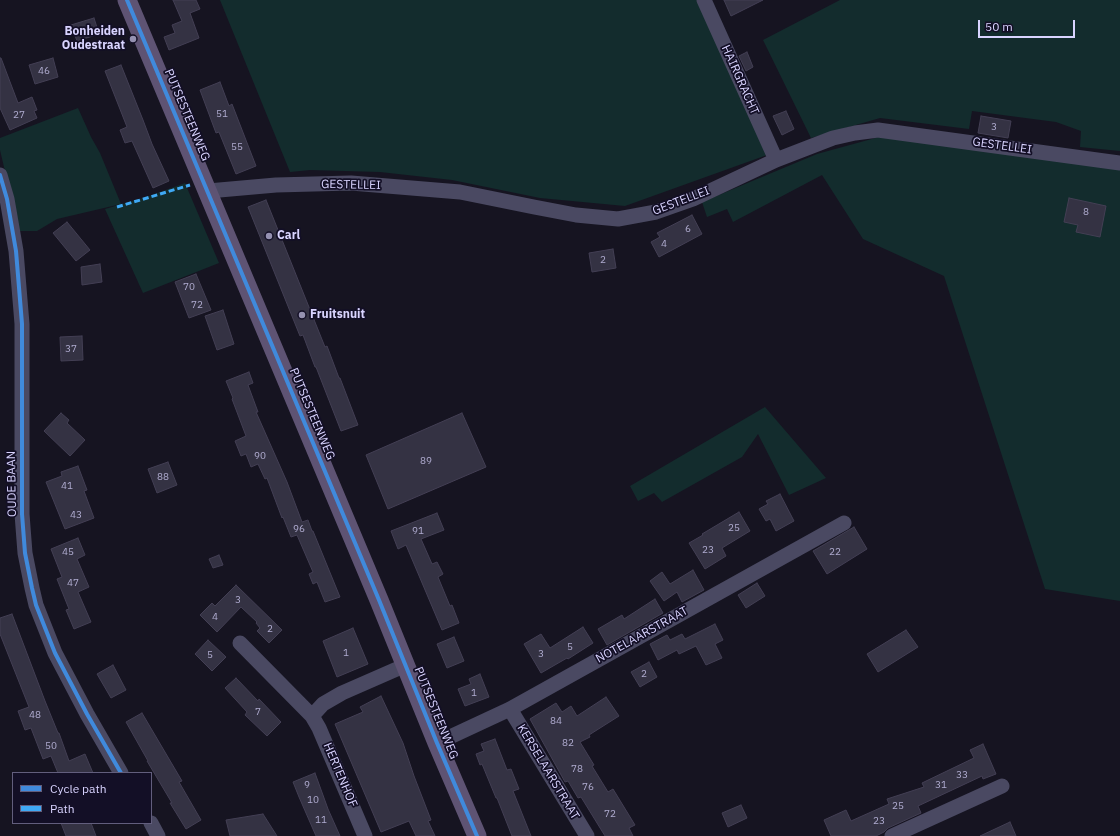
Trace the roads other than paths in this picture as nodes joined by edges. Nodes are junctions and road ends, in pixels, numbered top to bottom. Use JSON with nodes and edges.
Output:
{"nodes":[{"id":1,"x":127,"y":0,"type":"edge"},
{"id":2,"x":704,"y":0,"type":"edge"},
{"id":3,"x":776,"y":160,"type":"junction"},
{"id":4,"x":1120,"y":163,"type":"edge"},
{"id":5,"x":0,"y":175,"type":"edge"},
{"id":6,"x":208,"y":191,"type":"junction"},
{"id":7,"x":844,"y":523,"type":"dead end"},
{"id":8,"x":240,"y":643,"type":"dead end"},
{"id":9,"x":406,"y":665,"type":"junction"},
{"id":10,"x":510,"y":709,"type":"junction"},
{"id":11,"x":312,"y":716,"type":"junction"},
{"id":12,"x":437,"y":743,"type":"junction"},
{"id":13,"x":121,"y":772,"type":"edge"},
{"id":14,"x":1002,"y":786,"type":"dead end"},
{"id":15,"x":152,"y":824,"type":"edge"},
{"id":16,"x":158,"y":836,"type":"edge"},
{"id":17,"x":365,"y":836,"type":"edge"},
{"id":18,"x":477,"y":836,"type":"edge"},
{"id":19,"x":586,"y":836,"type":"edge"},
{"id":20,"x":892,"y":836,"type":"edge"}],
"edges":[{"from":1,"to":6,"type":"main road","name":"PUTSESTEENWEG"},
{"from":2,"to":3,"type":"street","name":"HAIRGRACHT"},
{"from":3,"to":4,"type":"street","name":"GESTELLEI"},
{"from":3,"to":6,"type":"street","name":"GESTELLEI"},
{"from":5,"to":13,"type":"street","name":"OUDE BAAN"},
{"from":6,"to":9,"type":"main road","name":"PUTSESTEENWEG"},
{"from":7,"to":10,"type":"street","name":"NOTELAARSTRAAT"},
{"from":8,"to":11,"type":"street","name":"HERTENHOF"},
{"from":9,"to":11,"type":"street"},
{"from":9,"to":12,"type":"main road","name":"PUTSESTEENWEG"},
{"from":10,"to":12,"type":"street","name":"NOTELAARSTRAAT"},
{"from":10,"to":19,"type":"street","name":"KERSELAARSTRAAT"},
{"from":11,"to":17,"type":"street","name":"HERTENHOF"},
{"from":12,"to":18,"type":"main road","name":"PUTSESTEENWEG"},
{"from":14,"to":20,"type":"street"},
{"from":15,"to":16,"type":"street"}]}
